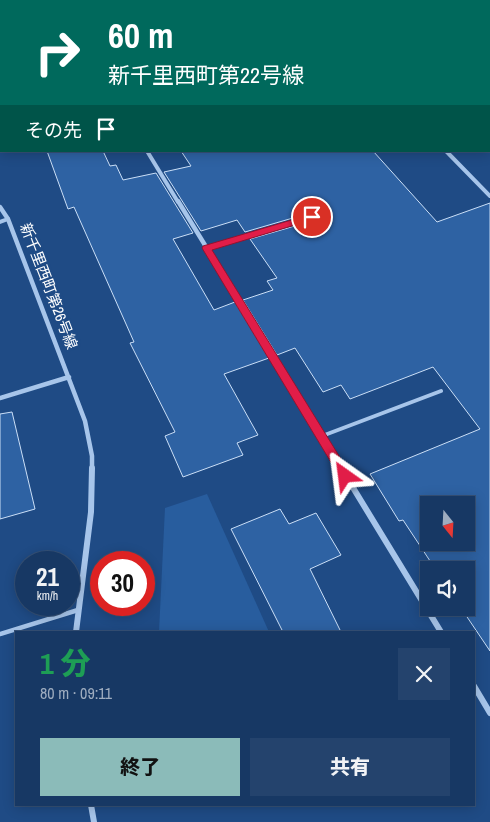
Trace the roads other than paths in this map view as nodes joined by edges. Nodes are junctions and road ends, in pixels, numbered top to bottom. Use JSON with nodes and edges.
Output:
{"nodes":[{"id":1,"x":148,"y":152,"type":"edge"},
{"id":2,"x":447,"y":152,"type":"edge"},
{"id":3,"x":490,"y":196,"type":"edge"},
{"id":4,"x":0,"y":207,"type":"edge"},
{"id":5,"x":312,"y":217,"type":"dead end"},
{"id":6,"x":8,"y":219,"type":"junction"},
{"id":7,"x":0,"y":222,"type":"edge"},
{"id":8,"x":207,"y":248,"type":"junction"},
{"id":9,"x":69,"y":377,"type":"junction"},
{"id":10,"x":441,"y":391,"type":"dead end"},
{"id":11,"x":0,"y":398,"type":"edge"},
{"id":12,"x":322,"y":436,"type":"junction"},
{"id":13,"x":80,"y":594,"type":"edge"},
{"id":14,"x":58,"y":616,"type":"edge"},
{"id":15,"x":77,"y":616,"type":"edge"},
{"id":16,"x":76,"y":631,"type":"edge"},
{"id":17,"x":440,"y":631,"type":"edge"},
{"id":18,"x":0,"y":634,"type":"edge"},
{"id":19,"x":475,"y":688,"type":"edge"},
{"id":20,"x":490,"y":713,"type":"edge"},
{"id":21,"x":91,"y":806,"type":"edge"},
{"id":22,"x":94,"y":822,"type":"edge"}],
"edges":[{"from":1,"to":8,"type":"street"},
{"from":2,"to":3,"type":"street"},
{"from":4,"to":6,"type":"street","name":"新千里西町第26号線"},
{"from":5,"to":8,"type":"street"},
{"from":6,"to":7,"type":"lane"},
{"from":6,"to":9,"type":"street","name":"新千里西町第26号線"},
{"from":8,"to":12,"type":"street"},
{"from":9,"to":11,"type":"street"},
{"from":9,"to":13,"type":"street","name":"新千里西町第26号線"},
{"from":10,"to":12,"type":"lane"},
{"from":12,"to":17,"type":"street"},
{"from":14,"to":18,"type":"lane"},
{"from":15,"to":16,"type":"street","name":"新千里西町第26号線"},
{"from":19,"to":20,"type":"street"},
{"from":21,"to":22,"type":"street"}]}
